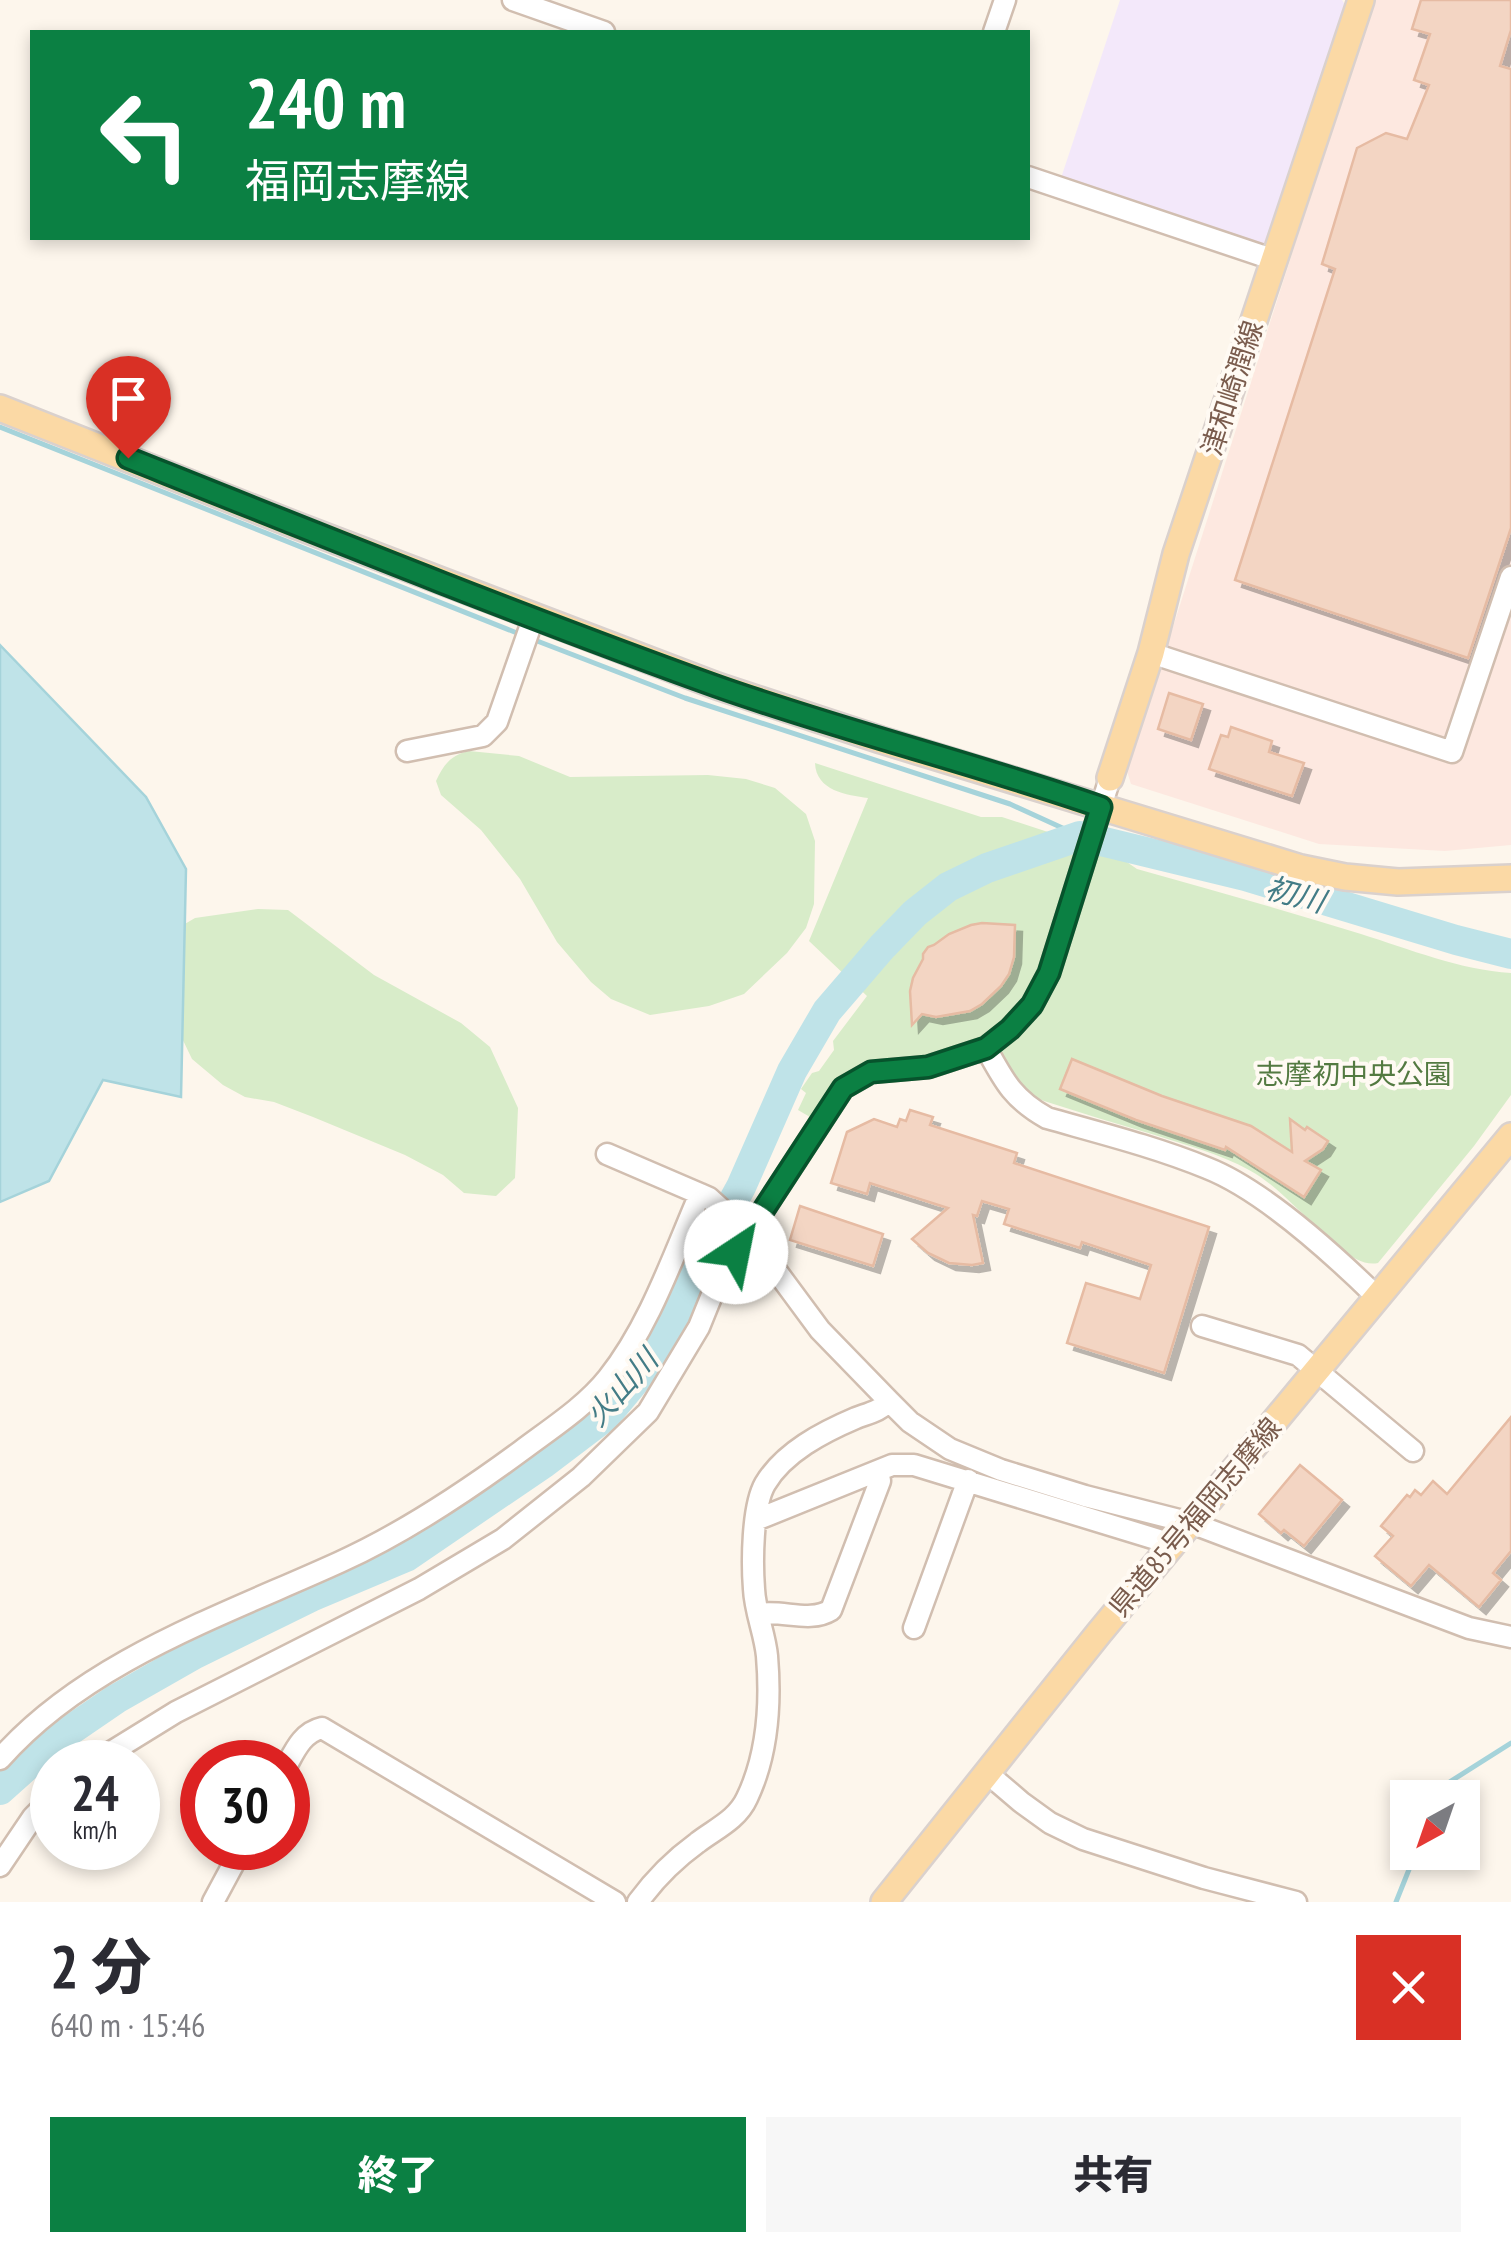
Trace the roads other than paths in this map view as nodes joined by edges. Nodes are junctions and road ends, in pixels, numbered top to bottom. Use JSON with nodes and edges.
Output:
{"nodes":[{"id":1,"x":513,"y":0,"type":"edge"},
{"id":2,"x":1005,"y":0,"type":"edge"},
{"id":3,"x":1361,"y":0,"type":"edge"},
{"id":4,"x":598,"y":30,"type":"edge"},
{"id":5,"x":995,"y":30,"type":"edge"},
{"id":6,"x":1030,"y":179,"type":"edge"},
{"id":7,"x":1275,"y":260,"type":"junction"},
{"id":8,"x":0,"y":408,"type":"edge"},
{"id":9,"x":1511,"y":578,"type":"edge"},
{"id":10,"x":532,"y":621,"type":"junction"},
{"id":11,"x":1151,"y":654,"type":"junction"},
{"id":12,"x":408,"y":751,"type":"dead end"},
{"id":13,"x":1110,"y":778,"type":"joint"},
{"id":14,"x":1101,"y":807,"type":"junction"},
{"id":15,"x":1511,"y":878,"type":"edge"},
{"id":16,"x":986,"y":1048,"type":"junction"},
{"id":17,"x":1511,"y":1136,"type":"edge"},
{"id":18,"x":608,"y":1154,"type":"dead end"},
{"id":19,"x":705,"y":1196,"type":"junction"},
{"id":20,"x":745,"y":1232,"type":"junction"},
{"id":21,"x":1377,"y":1297,"type":"junction"},
{"id":22,"x":1202,"y":1326,"type":"dead end"},
{"id":23,"x":1316,"y":1370,"type":"junction"},
{"id":24,"x":889,"y":1401,"type":"junction"},
{"id":25,"x":1412,"y":1451,"type":"dead end"},
{"id":26,"x":878,"y":1470,"type":"junction"},
{"id":27,"x":968,"y":1480,"type":"junction"},
{"id":28,"x":756,"y":1520,"type":"junction"},
{"id":29,"x":1191,"y":1522,"type":"junction"},
{"id":30,"x":1168,"y":1549,"type":"junction"},
{"id":31,"x":758,"y":1614,"type":"junction"},
{"id":32,"x":914,"y":1628,"type":"dead end"},
{"id":33,"x":1511,"y":1637,"type":"edge"},
{"id":34,"x":131,"y":1740,"type":"edge"},
{"id":35,"x":302,"y":1740,"type":"edge"},
{"id":36,"x":0,"y":1759,"type":"edge"},
{"id":37,"x":987,"y":1774,"type":"junction"},
{"id":38,"x":30,"y":1821,"type":"edge"},
{"id":39,"x":0,"y":1866,"type":"edge"},
{"id":40,"x":230,"y":1870,"type":"edge"},
{"id":41,"x":213,"y":1902,"type":"edge"},
{"id":42,"x":615,"y":1902,"type":"edge"},
{"id":43,"x":638,"y":1902,"type":"edge"},
{"id":44,"x":884,"y":1902,"type":"edge"},
{"id":45,"x":1296,"y":1902,"type":"edge"}],
"edges":[{"from":1,"to":4,"type":"street"},
{"from":2,"to":5,"type":"street"},
{"from":3,"to":7,"type":"main road","name":"津和崎潤線"},
{"from":6,"to":7,"type":"street"},
{"from":7,"to":11,"type":"main road","name":"津和崎潤線"},
{"from":8,"to":10,"type":"main road"},
{"from":9,"to":11,"type":"street"},
{"from":10,"to":12,"type":"street"},
{"from":10,"to":14,"type":"main road"},
{"from":11,"to":13,"type":"main road","name":"津和崎潤線"},
{"from":13,"to":14,"type":"street"},
{"from":14,"to":15,"type":"main road"},
{"from":14,"to":16,"type":"street"},
{"from":16,"to":20,"type":"street"},
{"from":16,"to":21,"type":"street"},
{"from":17,"to":21,"type":"main road","name":"県道85号福岡志摩線"},
{"from":18,"to":19,"type":"street"},
{"from":19,"to":20,"type":"street"},
{"from":19,"to":36,"type":"street"},
{"from":20,"to":24,"type":"street"},
{"from":20,"to":34,"type":"street"},
{"from":21,"to":23,"type":"main road","name":"県道85号福岡志摩線"},
{"from":22,"to":23,"type":"street"},
{"from":23,"to":25,"type":"street"},
{"from":23,"to":29,"type":"main road","name":"県道85号福岡志摩線"},
{"from":24,"to":28,"type":"street"},
{"from":24,"to":29,"type":"street"},
{"from":26,"to":27,"type":"street"},
{"from":26,"to":28,"type":"street"},
{"from":26,"to":31,"type":"street"},
{"from":27,"to":30,"type":"street"},
{"from":27,"to":32,"type":"street"},
{"from":28,"to":31,"type":"street"},
{"from":29,"to":30,"type":"main road","name":"県道85号福岡志摩線"},
{"from":29,"to":33,"type":"street"},
{"from":30,"to":37,"type":"main road","name":"県道85号福岡志摩線"},
{"from":31,"to":43,"type":"street"},
{"from":35,"to":42,"type":"street"},
{"from":37,"to":44,"type":"main road","name":"県道85号福岡志摩線"},
{"from":37,"to":45,"type":"street"},
{"from":38,"to":39,"type":"street"},
{"from":40,"to":41,"type":"street"}]}
